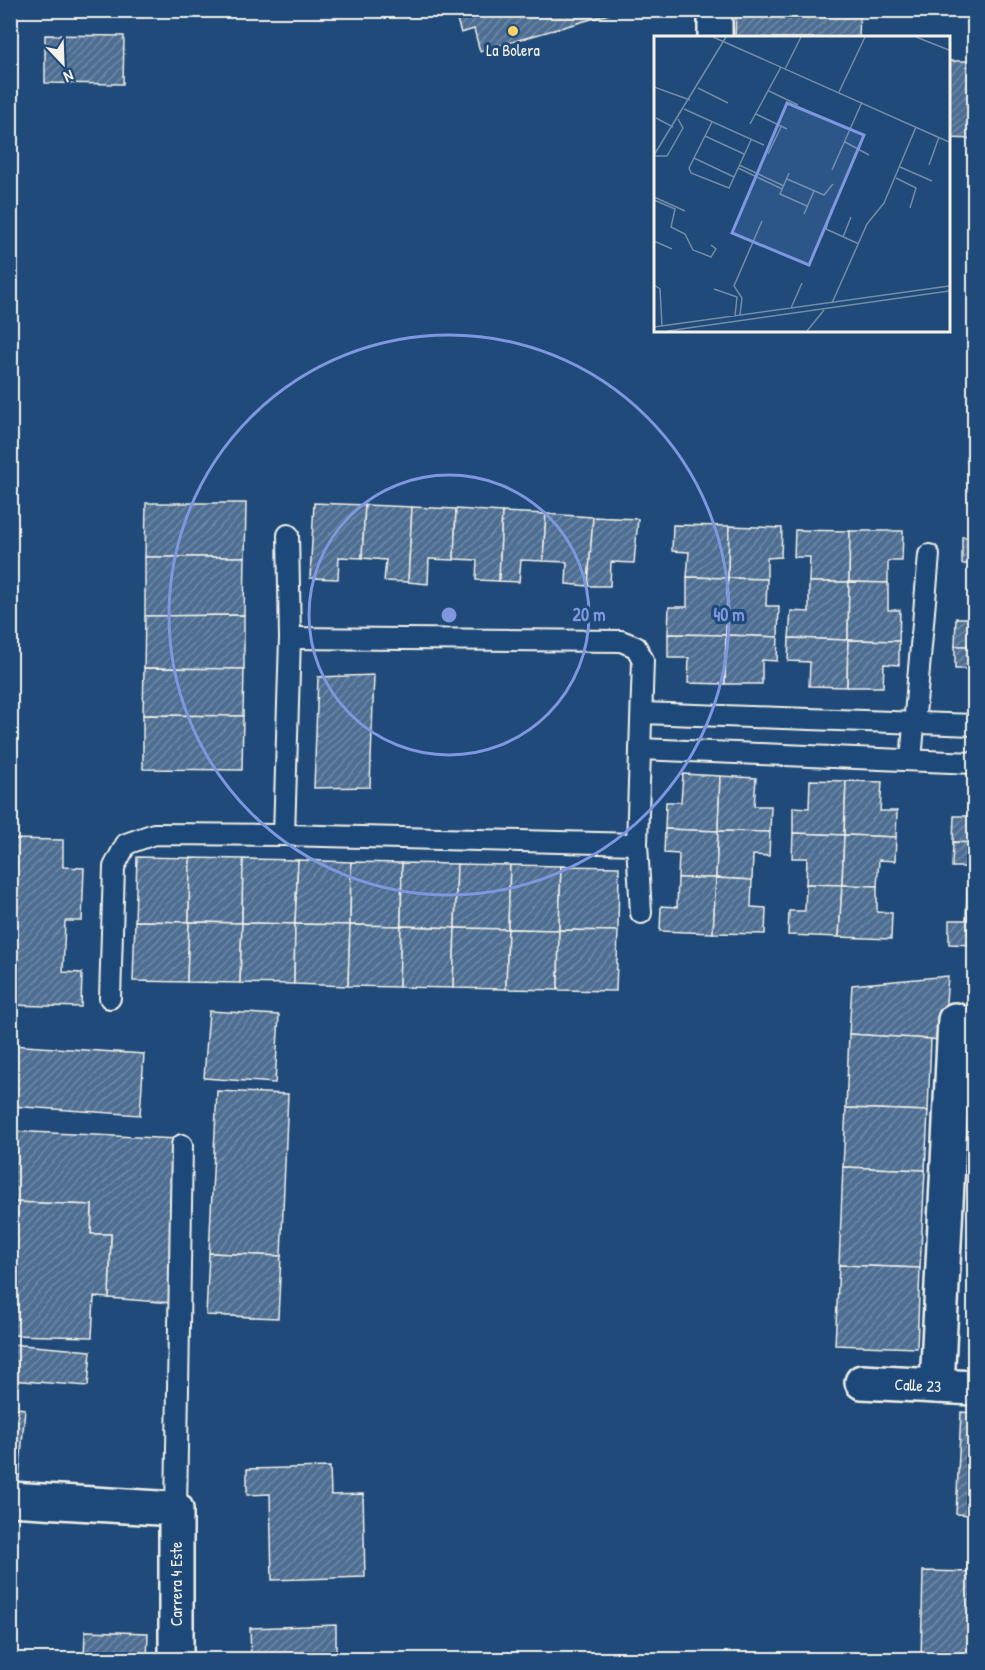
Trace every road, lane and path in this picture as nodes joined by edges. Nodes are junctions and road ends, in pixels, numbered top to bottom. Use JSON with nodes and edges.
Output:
{"nodes":[{"id":1,"x":715,"y":10,"type":"edge"},
{"id":2,"x":715,"y":36,"type":"edge"},
{"id":3,"x":288,"y":535,"type":"dead end"},
{"id":4,"x":929,"y":555,"type":"dead end"},
{"id":5,"x":290,"y":638,"type":"junction"},
{"id":6,"x":642,"y":713,"type":"junction"},
{"id":7,"x":914,"y":723,"type":"junction"},
{"id":8,"x":975,"y":725,"type":"edge"},
{"id":9,"x":640,"y":749,"type":"junction"},
{"id":10,"x":911,"y":760,"type":"junction"},
{"id":11,"x":975,"y":763,"type":"edge"},
{"id":12,"x":284,"y":835,"type":"junction"},
{"id":13,"x":637,"y":844,"type":"junction"},
{"id":14,"x":641,"y":914,"type":"dead end"},
{"id":15,"x":110,"y":998,"type":"dead end"},
{"id":16,"x":956,"y":1020,"type":"dead end"},
{"id":17,"x":182,"y":1145,"type":"dead end"},
{"id":18,"x":861,"y":1382,"type":"dead end"},
{"id":19,"x":937,"y":1386,"type":"junction"},
{"id":20,"x":975,"y":1388,"type":"edge"},
{"id":21,"x":10,"y":1499,"type":"edge"},
{"id":22,"x":176,"y":1509,"type":"junction"},
{"id":23,"x":176,"y":1659,"type":"edge"}],
"edges":[{"from":1,"to":2,"type":"street"},
{"from":3,"to":5,"type":"lane"},
{"from":4,"to":7,"type":"lane"},
{"from":5,"to":6,"type":"lane"},
{"from":5,"to":12,"type":"lane"},
{"from":6,"to":7,"type":"lane"},
{"from":6,"to":9,"type":"lane"},
{"from":7,"to":8,"type":"lane"},
{"from":7,"to":10,"type":"lane"},
{"from":9,"to":10,"type":"lane"},
{"from":9,"to":13,"type":"lane"},
{"from":10,"to":11,"type":"lane"},
{"from":12,"to":13,"type":"lane"},
{"from":12,"to":15,"type":"lane"},
{"from":13,"to":14,"type":"lane"},
{"from":16,"to":19,"type":"street"},
{"from":17,"to":22,"type":"lane"},
{"from":18,"to":19,"type":"street","name":"Calle 23"},
{"from":19,"to":20,"type":"street","name":"Calle 23"},
{"from":21,"to":22,"type":"street"},
{"from":22,"to":23,"type":"street","name":"Carrera 4 Este"}]}
